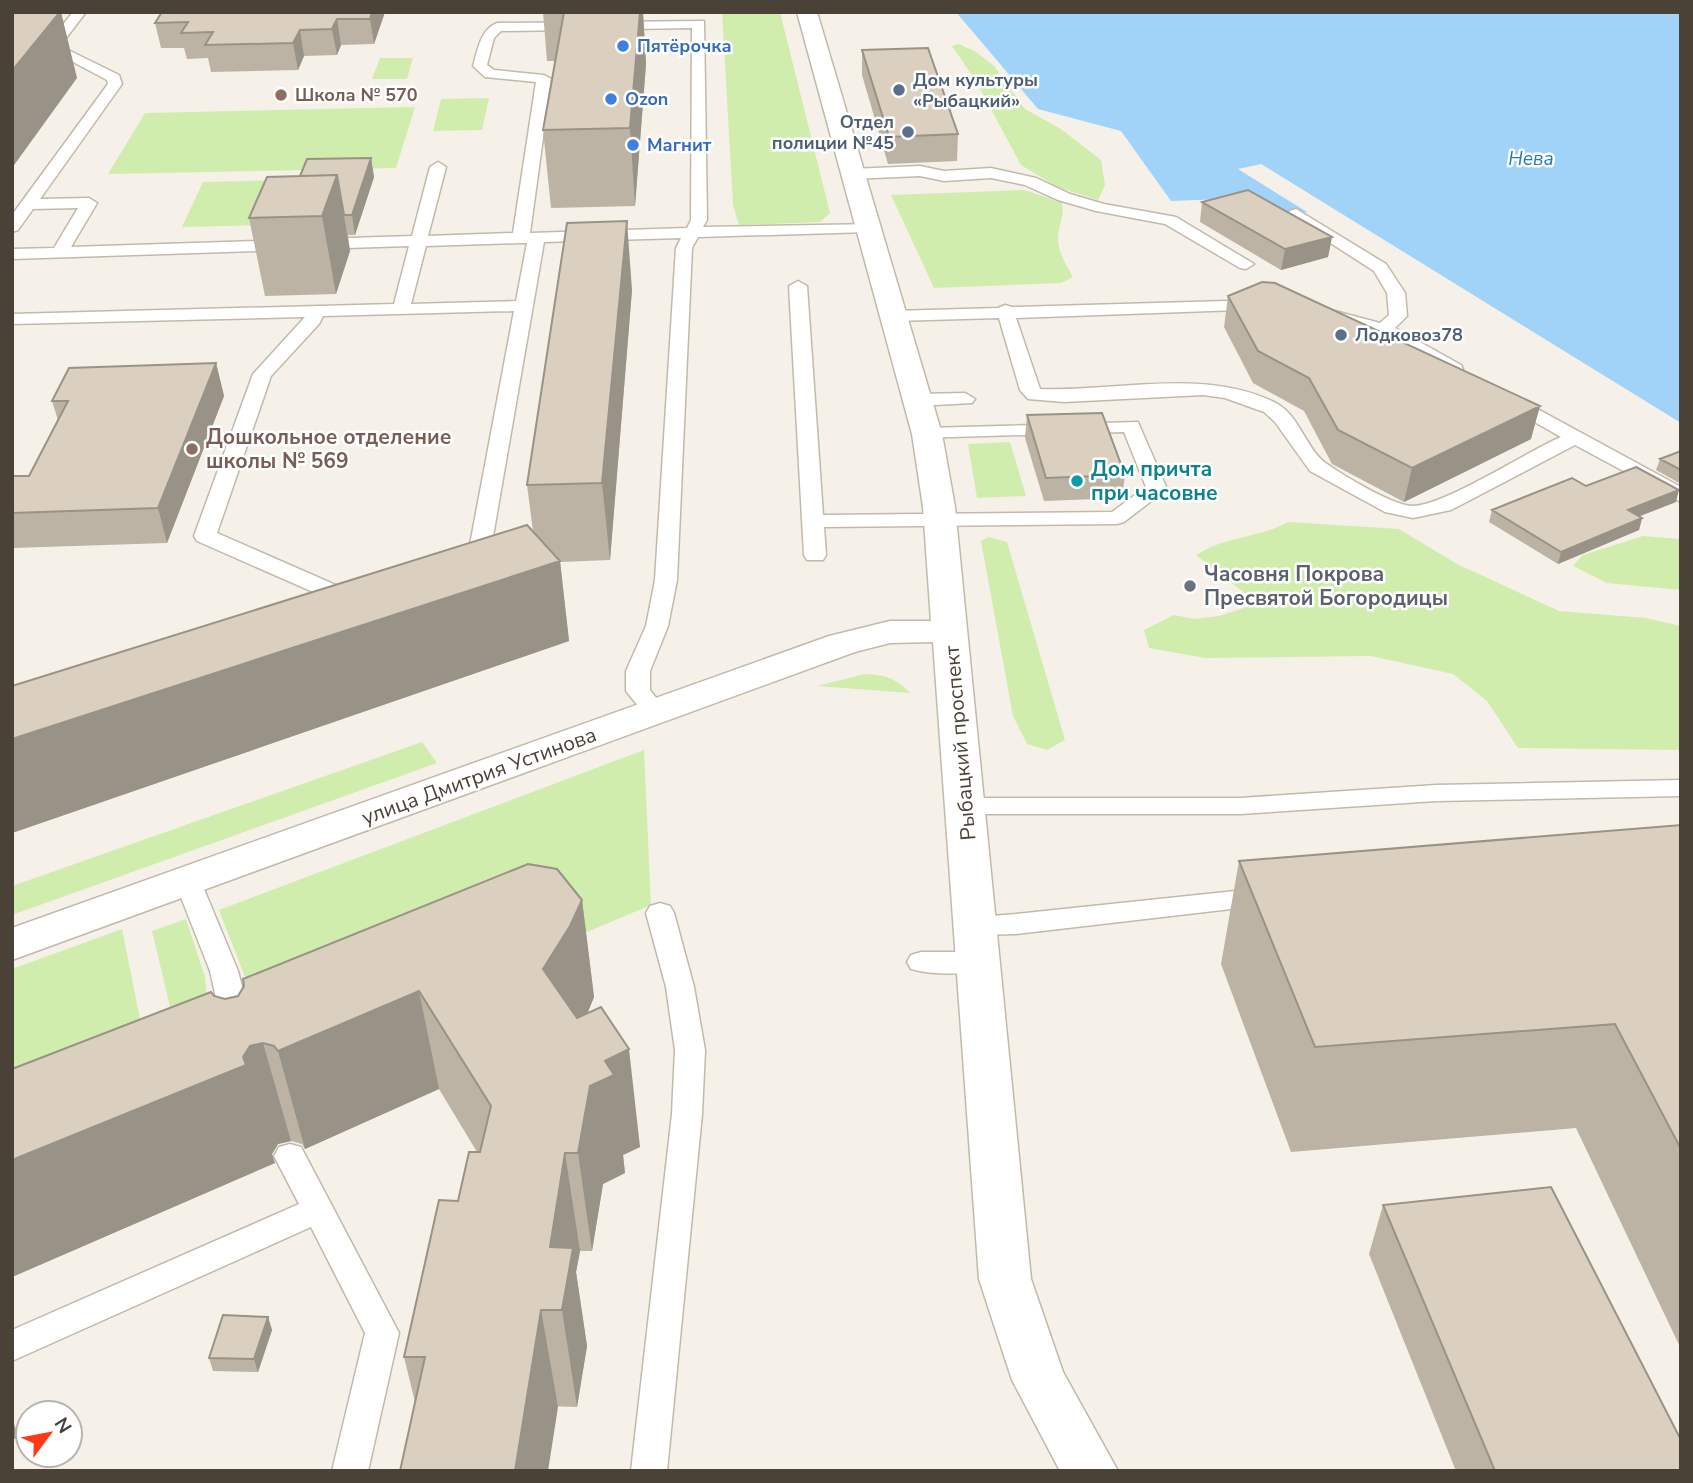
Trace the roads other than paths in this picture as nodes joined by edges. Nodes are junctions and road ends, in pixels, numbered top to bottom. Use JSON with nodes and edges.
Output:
{"nodes":[{"id":1,"x":80,"y":12,"type":"edge"},
{"id":2,"x":807,"y":12,"type":"edge"},
{"id":3,"x":438,"y":167,"type":"dead end"},
{"id":4,"x":852,"y":174,"type":"junction"},
{"id":5,"x":28,"y":205,"type":"junction"},
{"id":6,"x":1296,"y":214,"type":"edge"},
{"id":7,"x":12,"y":227,"type":"edge"},
{"id":8,"x":869,"y":227,"type":"junction"},
{"id":9,"x":692,"y":233,"type":"junction"},
{"id":10,"x":529,"y":238,"type":"junction"},
{"id":11,"x":421,"y":242,"type":"junction"},
{"id":12,"x":59,"y":253,"type":"junction"},
{"id":13,"x":12,"y":254,"type":"edge"},
{"id":14,"x":1246,"y":264,"type":"dead end"},
{"id":15,"x":798,"y":286,"type":"dead end"},
{"id":16,"x":522,"y":306,"type":"junction"},
{"id":17,"x":1273,"y":306,"type":"edge"},
{"id":18,"x":401,"y":309,"type":"junction"},
{"id":19,"x":1005,"y":310,"type":"junction"},
{"id":20,"x":315,"y":311,"type":"junction"},
{"id":21,"x":1311,"y":311,"type":"edge"},
{"id":22,"x":894,"y":316,"type":"junction"},
{"id":23,"x":12,"y":319,"type":"edge"},
{"id":24,"x":1383,"y":330,"type":"junction"},
{"id":25,"x":1468,"y":377,"type":"edge"},
{"id":26,"x":1493,"y":390,"type":"edge"},
{"id":27,"x":965,"y":399,"type":"dead end"},
{"id":28,"x":918,"y":400,"type":"junction"},
{"id":29,"x":927,"y":434,"type":"junction"},
{"id":30,"x":1577,"y":437,"type":"junction"},
{"id":31,"x":1681,"y":496,"type":"edge"},
{"id":32,"x":814,"y":521,"type":"junction"},
{"id":33,"x":941,"y":522,"type":"junction"},
{"id":34,"x":815,"y":555,"type":"dead end"},
{"id":35,"x":462,"y":587,"type":"edge"},
{"id":36,"x":353,"y":622,"type":"edge"},
{"id":37,"x":950,"y":631,"type":"junction"},
{"id":38,"x":655,"y":712,"type":"junction"},
{"id":39,"x":1681,"y":788,"type":"edge"},
{"id":40,"x":966,"y":806,"type":"junction"},
{"id":41,"x":188,"y":881,"type":"junction"},
{"id":42,"x":1293,"y":893,"type":"edge"},
{"id":43,"x":660,"y":913,"type":"dead end"},
{"id":44,"x":977,"y":944,"type":"junction"},
{"id":45,"x":12,"y":945,"type":"edge"},
{"id":46,"x":921,"y":962,"type":"dead end"},
{"id":47,"x":245,"y":1050,"type":"edge"},
{"id":48,"x":290,"y":1156,"type":"dead end"},
{"id":49,"x":317,"y":1210,"type":"junction"},
{"id":50,"x":12,"y":1346,"type":"edge"},
{"id":51,"x":350,"y":1471,"type":"edge"},
{"id":52,"x":649,"y":1471,"type":"edge"},
{"id":53,"x":1090,"y":1471,"type":"edge"}],
"edges":[{"from":1,"to":5,"type":"lane"},
{"from":2,"to":4,"type":"street","name":"Рыбацкий проспект"},
{"from":3,"to":11,"type":"lane"},
{"from":4,"to":8,"type":"street","name":"Рыбацкий проспект"},
{"from":4,"to":14,"type":"lane"},
{"from":5,"to":7,"type":"lane"},
{"from":5,"to":12,"type":"lane"},
{"from":6,"to":24,"type":"lane"},
{"from":8,"to":9,"type":"lane"},
{"from":8,"to":22,"type":"street","name":"Рыбацкий проспект"},
{"from":9,"to":10,"type":"lane"},
{"from":9,"to":10,"type":"lane"},
{"from":9,"to":38,"type":"lane"},
{"from":10,"to":11,"type":"lane"},
{"from":10,"to":16,"type":"lane"},
{"from":11,"to":12,"type":"lane"},
{"from":11,"to":18,"type":"lane"},
{"from":12,"to":13,"type":"lane"},
{"from":15,"to":32,"type":"lane"},
{"from":16,"to":18,"type":"lane"},
{"from":16,"to":35,"type":"lane"},
{"from":17,"to":19,"type":"lane"},
{"from":18,"to":20,"type":"lane"},
{"from":19,"to":22,"type":"lane"},
{"from":19,"to":30,"type":"lane"},
{"from":20,"to":23,"type":"lane"},
{"from":20,"to":36,"type":"lane"},
{"from":21,"to":24,"type":"lane"},
{"from":22,"to":28,"type":"street","name":"Рыбацкий проспект"},
{"from":24,"to":25,"type":"lane"},
{"from":26,"to":30,"type":"lane"},
{"from":27,"to":28,"type":"lane"},
{"from":28,"to":29,"type":"street","name":"Рыбацкий проспект"},
{"from":29,"to":33,"type":"street","name":"Рыбацкий проспект"},
{"from":29,"to":33,"type":"lane"},
{"from":30,"to":31,"type":"lane"},
{"from":32,"to":33,"type":"lane"},
{"from":32,"to":34,"type":"lane"},
{"from":33,"to":37,"type":"street","name":"Рыбацкий проспект"},
{"from":37,"to":38,"type":"street","name":"улица Дмитрия Устинова"},
{"from":37,"to":40,"type":"street","name":"Рыбацкий проспект"},
{"from":38,"to":41,"type":"street","name":"улица Дмитрия Устинова"},
{"from":39,"to":40,"type":"lane"},
{"from":40,"to":44,"type":"street","name":"Рыбацкий проспект"},
{"from":41,"to":45,"type":"street","name":"улица Дмитрия Устинова"},
{"from":41,"to":47,"type":"lane"},
{"from":42,"to":44,"type":"lane"},
{"from":43,"to":52,"type":"lane"},
{"from":44,"to":46,"type":"lane"},
{"from":44,"to":53,"type":"street","name":"Рыбацкий проспект"},
{"from":48,"to":49,"type":"lane"},
{"from":49,"to":50,"type":"lane"},
{"from":49,"to":51,"type":"lane"}]}
